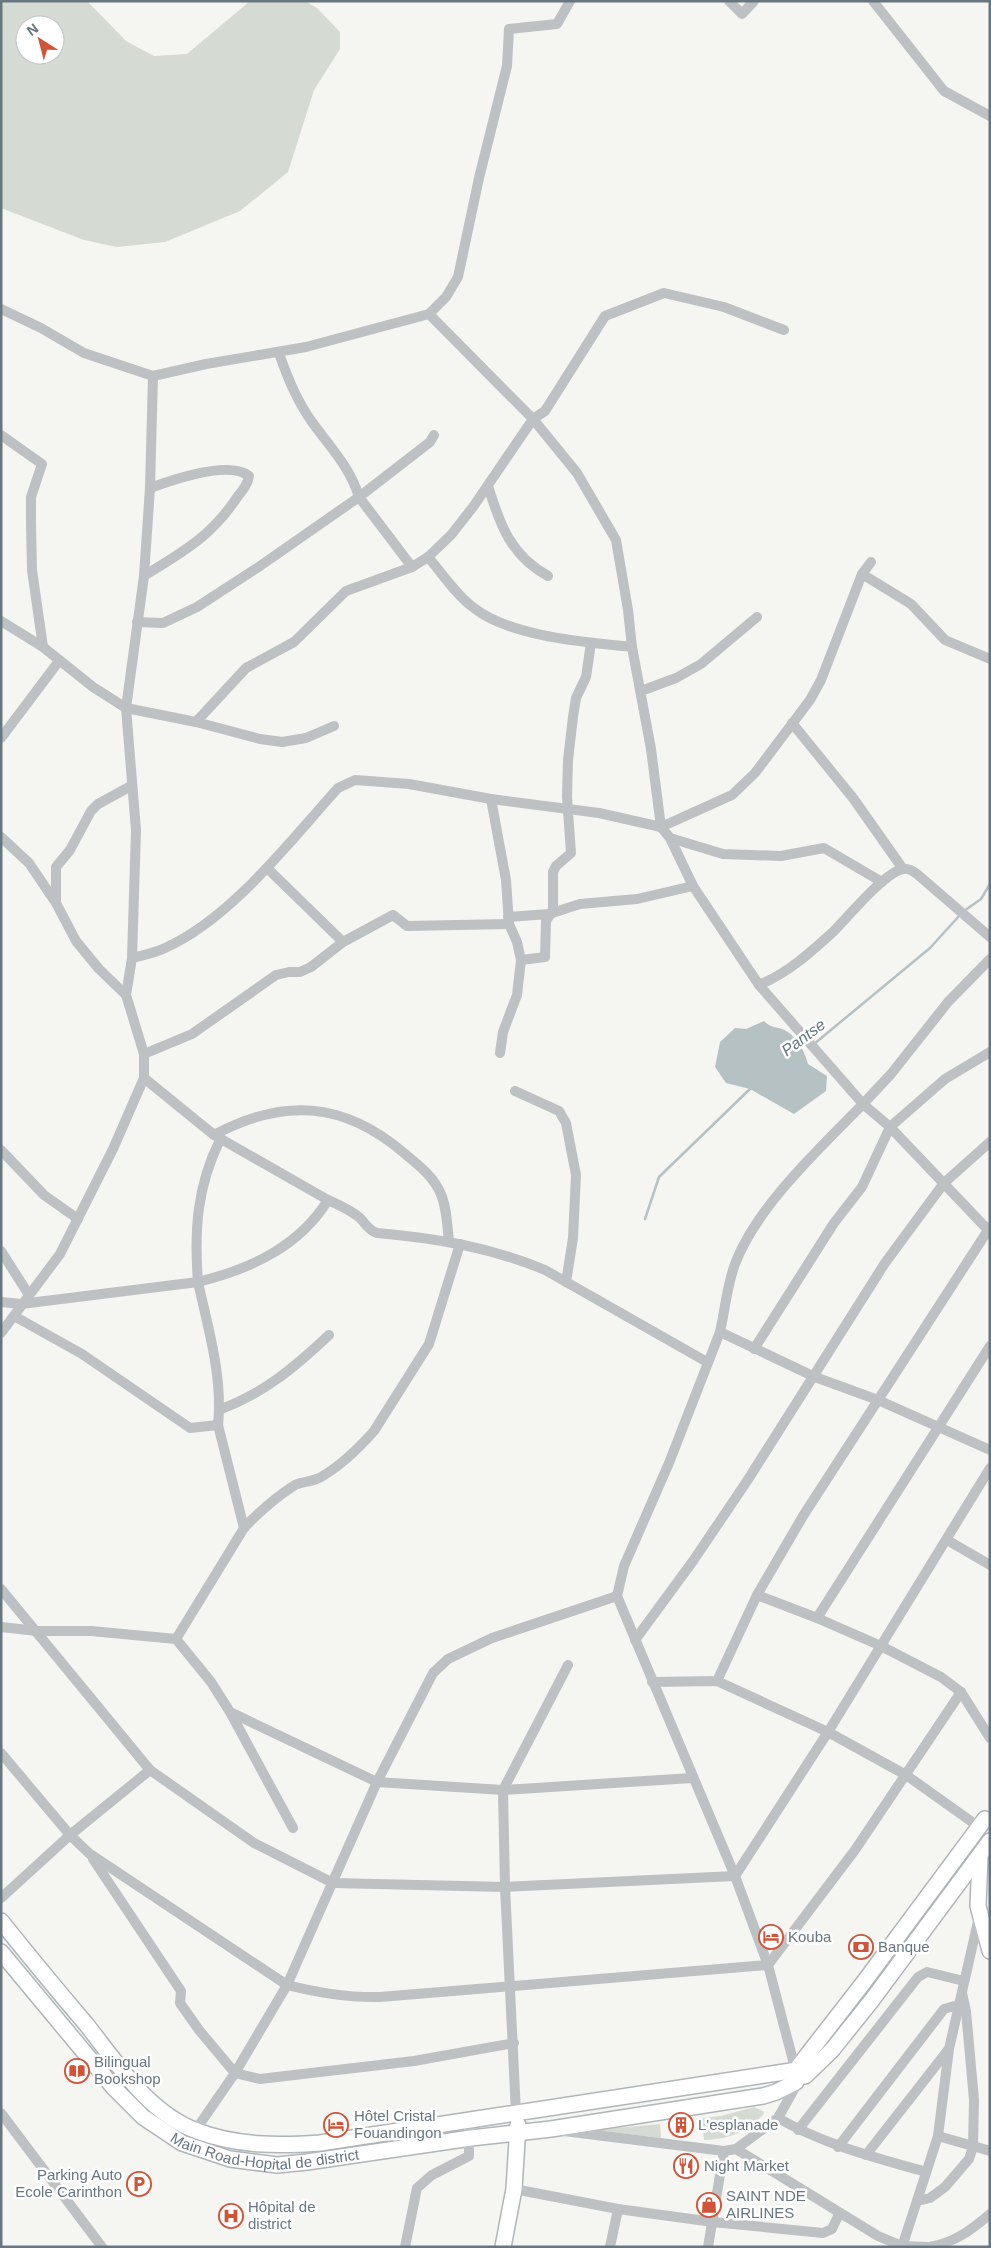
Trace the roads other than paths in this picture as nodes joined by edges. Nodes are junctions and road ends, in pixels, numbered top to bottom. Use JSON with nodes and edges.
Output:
{"nodes":[{"id":1,"x":570,"y":1,"type":"edge"},
{"id":2,"x":729,"y":1,"type":"edge"},
{"id":3,"x":754,"y":1,"type":"edge"},
{"id":4,"x":873,"y":1,"type":"edge"},
{"id":5,"x":990,"y":116,"type":"edge"},
{"id":6,"x":1,"y":309,"type":"edge"},
{"id":7,"x":430,"y":314,"type":"junction"},
{"id":8,"x":784,"y":330,"type":"dead end"},
{"id":9,"x":278,"y":353,"type":"junction"},
{"id":10,"x":153,"y":376,"type":"junction"},
{"id":11,"x":533,"y":419,"type":"junction"},
{"id":12,"x":1,"y":435,"type":"edge"},
{"id":13,"x":434,"y":435,"type":"dead end"},
{"id":14,"x":488,"y":486,"type":"junction"},
{"id":15,"x":150,"y":488,"type":"junction"},
{"id":16,"x":359,"y":497,"type":"junction"},
{"id":17,"x":428,"y":557,"type":"junction"},
{"id":18,"x":871,"y":562,"type":"dead end"},
{"id":19,"x":412,"y":567,"type":"junction"},
{"id":20,"x":862,"y":574,"type":"junction"},
{"id":21,"x":144,"y":576,"type":"junction"},
{"id":22,"x":548,"y":576,"type":"dead end"},
{"id":23,"x":757,"y":617,"type":"dead end"},
{"id":24,"x":1,"y":621,"type":"edge"},
{"id":25,"x":137,"y":622,"type":"junction"},
{"id":26,"x":591,"y":643,"type":"junction"},
{"id":27,"x":43,"y":647,"type":"junction"},
{"id":28,"x":632,"y":647,"type":"junction"},
{"id":29,"x":990,"y":659,"type":"edge"},
{"id":30,"x":59,"y":660,"type":"junction"},
{"id":31,"x":641,"y":691,"type":"junction"},
{"id":32,"x":126,"y":708,"type":"junction"},
{"id":33,"x":196,"y":722,"type":"junction"},
{"id":34,"x":792,"y":723,"type":"junction"},
{"id":35,"x":334,"y":726,"type":"dead end"},
{"id":36,"x":1,"y":738,"type":"edge"},
{"id":37,"x":131,"y":786,"type":"junction"},
{"id":38,"x":491,"y":799,"type":"junction"},
{"id":39,"x":568,"y":808,"type":"junction"},
{"id":40,"x":661,"y":827,"type":"junction"},
{"id":41,"x":1,"y":837,"type":"edge"},
{"id":42,"x":670,"y":838,"type":"junction"},
{"id":43,"x":267,"y":868,"type":"junction"},
{"id":44,"x":902,"y":868,"type":"junction"},
{"id":45,"x":882,"y":882,"type":"junction"},
{"id":46,"x":693,"y":886,"type":"junction"},
{"id":47,"x":56,"y":903,"type":"junction"},
{"id":48,"x":550,"y":914,"type":"junction"},
{"id":49,"x":508,"y":921,"type":"junction"},
{"id":50,"x":990,"y":937,"type":"edge"},
{"id":51,"x":343,"y":942,"type":"junction"},
{"id":52,"x":132,"y":958,"type":"junction"},
{"id":53,"x":990,"y":959,"type":"edge"},
{"id":54,"x":521,"y":960,"type":"junction"},
{"id":55,"x":759,"y":985,"type":"junction"},
{"id":56,"x":126,"y":995,"type":"junction"},
{"id":57,"x":990,"y":1052,"type":"edge"},
{"id":58,"x":500,"y":1053,"type":"dead end"},
{"id":59,"x":144,"y":1054,"type":"junction"},
{"id":60,"x":144,"y":1078,"type":"junction"},
{"id":61,"x":515,"y":1091,"type":"dead end"},
{"id":62,"x":863,"y":1104,"type":"junction"},
{"id":63,"x":890,"y":1127,"type":"junction"},
{"id":64,"x":217,"y":1138,"type":"junction"},
{"id":65,"x":990,"y":1142,"type":"edge"},
{"id":66,"x":1,"y":1150,"type":"edge"},
{"id":67,"x":944,"y":1183,"type":"junction"},
{"id":68,"x":328,"y":1200,"type":"junction"},
{"id":69,"x":78,"y":1219,"type":"junction"},
{"id":70,"x":989,"y":1229,"type":"edge"},
{"id":71,"x":449,"y":1241,"type":"junction"},
{"id":72,"x":460,"y":1244,"type":"junction"},
{"id":73,"x":1,"y":1251,"type":"edge"},
{"id":74,"x":198,"y":1282,"type":"junction"},
{"id":75,"x":566,"y":1282,"type":"junction"},
{"id":76,"x":28,"y":1296,"type":"junction"},
{"id":77,"x":1,"y":1302,"type":"edge"},
{"id":78,"x":21,"y":1304,"type":"junction"},
{"id":79,"x":14,"y":1316,"type":"junction"},
{"id":80,"x":720,"y":1332,"type":"junction"},
{"id":81,"x":1,"y":1333,"type":"edge"},
{"id":82,"x":329,"y":1334,"type":"dead end"},
{"id":83,"x":990,"y":1346,"type":"edge"},
{"id":84,"x":754,"y":1349,"type":"junction"},
{"id":85,"x":707,"y":1362,"type":"junction"},
{"id":86,"x":815,"y":1377,"type":"junction"},
{"id":87,"x":878,"y":1400,"type":"junction"},
{"id":88,"x":219,"y":1410,"type":"junction"},
{"id":89,"x":218,"y":1425,"type":"junction"},
{"id":90,"x":937,"y":1426,"type":"junction"},
{"id":91,"x":990,"y":1450,"type":"edge"},
{"id":92,"x":990,"y":1468,"type":"edge"},
{"id":93,"x":244,"y":1528,"type":"junction"},
{"id":94,"x":947,"y":1540,"type":"junction"},
{"id":95,"x":990,"y":1564,"type":"edge"},
{"id":96,"x":1,"y":1589,"type":"edge"},
{"id":97,"x":757,"y":1595,"type":"junction"},
{"id":98,"x":617,"y":1596,"type":"junction"},
{"id":99,"x":817,"y":1618,"type":"junction"},
{"id":100,"x":1,"y":1627,"type":"edge"},
{"id":101,"x":37,"y":1630,"type":"junction"},
{"id":102,"x":176,"y":1639,"type":"junction"},
{"id":103,"x":635,"y":1640,"type":"junction"},
{"id":104,"x":881,"y":1646,"type":"junction"},
{"id":105,"x":568,"y":1665,"type":"dead end"},
{"id":106,"x":717,"y":1681,"type":"junction"},
{"id":107,"x":652,"y":1682,"type":"junction"},
{"id":108,"x":961,"y":1692,"type":"junction"},
{"id":109,"x":230,"y":1712,"type":"junction"},
{"id":110,"x":828,"y":1732,"type":"junction"},
{"id":111,"x":990,"y":1738,"type":"edge"},
{"id":112,"x":1,"y":1753,"type":"edge"},
{"id":113,"x":150,"y":1770,"type":"junction"},
{"id":114,"x":906,"y":1775,"type":"junction"},
{"id":115,"x":692,"y":1778,"type":"junction"},
{"id":116,"x":377,"y":1782,"type":"junction"},
{"id":117,"x":504,"y":1790,"type":"junction"},
{"id":118,"x":987,"y":1818,"type":"edge"},
{"id":119,"x":294,"y":1828,"type":"dead end"},
{"id":120,"x":70,"y":1835,"type":"junction"},
{"id":121,"x":990,"y":1841,"type":"edge"},
{"id":122,"x":90,"y":1854,"type":"junction"},
{"id":123,"x":980,"y":1856,"type":"junction"},
{"id":124,"x":735,"y":1876,"type":"junction"},
{"id":125,"x":333,"y":1883,"type":"junction"},
{"id":126,"x":505,"y":1887,"type":"junction"},
{"id":127,"x":1,"y":1898,"type":"edge"},
{"id":128,"x":979,"y":1917,"type":"junction"},
{"id":129,"x":1,"y":1921,"type":"edge"},
{"id":130,"x":990,"y":1951,"type":"edge"},
{"id":131,"x":1,"y":1952,"type":"edge"},
{"id":132,"x":768,"y":1964,"type":"junction"},
{"id":133,"x":287,"y":1985,"type":"junction"},
{"id":134,"x":512,"y":1986,"type":"junction"},
{"id":135,"x":962,"y":1986,"type":"junction"},
{"id":136,"x":958,"y":2005,"type":"junction"},
{"id":137,"x":514,"y":2043,"type":"junction"},
{"id":138,"x":949,"y":2049,"type":"junction"},
{"id":139,"x":235,"y":2072,"type":"junction"},
{"id":140,"x":797,"y":2074,"type":"junction"},
{"id":141,"x":1,"y":2113,"type":"edge"},
{"id":142,"x":516,"y":2113,"type":"junction"},
{"id":143,"x":171,"y":2118,"type":"junction"},
{"id":144,"x":778,"y":2118,"type":"junction"},
{"id":145,"x":469,"y":2120,"type":"junction"},
{"id":146,"x":551,"y":2129,"type":"junction"},
{"id":147,"x":195,"y":2130,"type":"junction"},
{"id":148,"x":798,"y":2130,"type":"junction"},
{"id":149,"x":161,"y":2131,"type":"junction"},
{"id":150,"x":519,"y":2133,"type":"junction"},
{"id":151,"x":938,"y":2136,"type":"junction"},
{"id":152,"x":471,"y":2138,"type":"junction"},
{"id":153,"x":838,"y":2147,"type":"junction"},
{"id":154,"x":974,"y":2147,"type":"junction"},
{"id":155,"x":736,"y":2149,"type":"junction"},
{"id":156,"x":724,"y":2151,"type":"junction"},
{"id":157,"x":990,"y":2151,"type":"edge"},
{"id":158,"x":866,"y":2155,"type":"junction"},
{"id":159,"x":926,"y":2172,"type":"junction"},
{"id":160,"x":514,"y":2190,"type":"junction"},
{"id":161,"x":917,"y":2201,"type":"junction"},
{"id":162,"x":618,"y":2209,"type":"junction"},
{"id":163,"x":839,"y":2214,"type":"junction"},
{"id":164,"x":990,"y":2214,"type":"edge"},
{"id":165,"x":713,"y":2222,"type":"junction"},
{"id":166,"x":902,"y":2246,"type":"edge"},
{"id":167,"x":102,"y":2247,"type":"edge"},
{"id":168,"x":405,"y":2247,"type":"edge"},
{"id":169,"x":503,"y":2247,"type":"edge"},
{"id":170,"x":610,"y":2247,"type":"edge"},
{"id":171,"x":708,"y":2247,"type":"edge"},
{"id":172,"x":929,"y":2247,"type":"edge"}],
"edges":[{"from":1,"to":7,"type":"street"},
{"from":2,"to":3,"type":"street"},
{"from":4,"to":5,"type":"street"},
{"from":6,"to":10,"type":"street"},
{"from":7,"to":9,"type":"street"},
{"from":7,"to":11,"type":"street"},
{"from":8,"to":11,"type":"street"},
{"from":9,"to":10,"type":"street"},
{"from":9,"to":16,"type":"street"},
{"from":10,"to":15,"type":"street"},
{"from":11,"to":14,"type":"street"},
{"from":11,"to":28,"type":"street"},
{"from":12,"to":27,"type":"street"},
{"from":13,"to":16,"type":"street"},
{"from":14,"to":17,"type":"street"},
{"from":14,"to":22,"type":"street"},
{"from":15,"to":21,"type":"street"},
{"from":15,"to":21,"type":"street"},
{"from":16,"to":19,"type":"street"},
{"from":16,"to":25,"type":"street"},
{"from":17,"to":19,"type":"street"},
{"from":17,"to":26,"type":"street"},
{"from":18,"to":20,"type":"street"},
{"from":19,"to":33,"type":"street"},
{"from":20,"to":29,"type":"street"},
{"from":20,"to":34,"type":"street"},
{"from":21,"to":25,"type":"street"},
{"from":23,"to":31,"type":"street"},
{"from":24,"to":27,"type":"street"},
{"from":25,"to":32,"type":"street"},
{"from":26,"to":28,"type":"street"},
{"from":26,"to":39,"type":"street"},
{"from":27,"to":30,"type":"street"},
{"from":28,"to":31,"type":"street"},
{"from":30,"to":32,"type":"street"},
{"from":30,"to":36,"type":"street"},
{"from":31,"to":40,"type":"street"},
{"from":32,"to":33,"type":"street"},
{"from":32,"to":37,"type":"street"},
{"from":33,"to":35,"type":"street"},
{"from":34,"to":40,"type":"street"},
{"from":34,"to":44,"type":"street"},
{"from":37,"to":47,"type":"street"},
{"from":37,"to":52,"type":"street"},
{"from":38,"to":39,"type":"street"},
{"from":38,"to":43,"type":"street"},
{"from":38,"to":49,"type":"street"},
{"from":39,"to":40,"type":"street"},
{"from":39,"to":48,"type":"street"},
{"from":40,"to":42,"type":"street"},
{"from":41,"to":47,"type":"street"},
{"from":42,"to":45,"type":"street"},
{"from":42,"to":46,"type":"street"},
{"from":43,"to":51,"type":"street"},
{"from":43,"to":52,"type":"street"},
{"from":44,"to":45,"type":"street"},
{"from":44,"to":50,"type":"street"},
{"from":45,"to":55,"type":"street"},
{"from":46,"to":48,"type":"street"},
{"from":46,"to":55,"type":"street"},
{"from":47,"to":56,"type":"street"},
{"from":48,"to":49,"type":"street"},
{"from":48,"to":54,"type":"street"},
{"from":49,"to":51,"type":"street"},
{"from":49,"to":54,"type":"street"},
{"from":51,"to":59,"type":"street"},
{"from":52,"to":56,"type":"street"},
{"from":53,"to":62,"type":"street"},
{"from":54,"to":58,"type":"street"},
{"from":55,"to":62,"type":"street"},
{"from":56,"to":59,"type":"street"},
{"from":57,"to":63,"type":"street"},
{"from":59,"to":60,"type":"street"},
{"from":60,"to":64,"type":"street"},
{"from":60,"to":69,"type":"street"},
{"from":61,"to":75,"type":"street"},
{"from":62,"to":63,"type":"street"},
{"from":62,"to":80,"type":"street"},
{"from":63,"to":67,"type":"street"},
{"from":63,"to":84,"type":"street"},
{"from":64,"to":68,"type":"street"},
{"from":64,"to":71,"type":"street"},
{"from":64,"to":74,"type":"street"},
{"from":65,"to":67,"type":"street"},
{"from":66,"to":69,"type":"street"},
{"from":67,"to":70,"type":"street"},
{"from":67,"to":86,"type":"street"},
{"from":68,"to":71,"type":"street"},
{"from":68,"to":74,"type":"street"},
{"from":69,"to":76,"type":"street"},
{"from":70,"to":87,"type":"street"},
{"from":71,"to":72,"type":"street"},
{"from":72,"to":75,"type":"street"},
{"from":72,"to":93,"type":"street"},
{"from":73,"to":76,"type":"street"},
{"from":74,"to":78,"type":"street"},
{"from":74,"to":88,"type":"street"},
{"from":75,"to":85,"type":"street"},
{"from":76,"to":78,"type":"street"},
{"from":77,"to":78,"type":"street"},
{"from":78,"to":79,"type":"street"},
{"from":79,"to":81,"type":"street"},
{"from":79,"to":89,"type":"street"},
{"from":80,"to":84,"type":"street"},
{"from":80,"to":85,"type":"street"},
{"from":82,"to":88,"type":"street"},
{"from":83,"to":90,"type":"street"},
{"from":84,"to":86,"type":"street"},
{"from":85,"to":98,"type":"street"},
{"from":86,"to":87,"type":"street"},
{"from":86,"to":103,"type":"street"},
{"from":87,"to":90,"type":"street"},
{"from":87,"to":97,"type":"street"},
{"from":88,"to":89,"type":"street"},
{"from":89,"to":93,"type":"street"},
{"from":90,"to":91,"type":"street"},
{"from":90,"to":99,"type":"street"},
{"from":92,"to":94,"type":"street"},
{"from":93,"to":102,"type":"street"},
{"from":94,"to":95,"type":"street"},
{"from":94,"to":104,"type":"street"},
{"from":96,"to":101,"type":"street"},
{"from":97,"to":99,"type":"street"},
{"from":97,"to":106,"type":"street"},
{"from":98,"to":103,"type":"street"},
{"from":98,"to":116,"type":"street"},
{"from":99,"to":104,"type":"street"},
{"from":100,"to":101,"type":"street"},
{"from":101,"to":102,"type":"street"},
{"from":101,"to":113,"type":"street"},
{"from":102,"to":109,"type":"street"},
{"from":103,"to":107,"type":"street"},
{"from":104,"to":108,"type":"street"},
{"from":104,"to":110,"type":"street"},
{"from":105,"to":117,"type":"street"},
{"from":106,"to":107,"type":"street"},
{"from":106,"to":110,"type":"street"},
{"from":107,"to":115,"type":"street"},
{"from":108,"to":111,"type":"street"},
{"from":108,"to":114,"type":"street"},
{"from":109,"to":116,"type":"street"},
{"from":109,"to":119,"type":"street"},
{"from":110,"to":114,"type":"street"},
{"from":110,"to":124,"type":"street"},
{"from":112,"to":120,"type":"street"},
{"from":113,"to":120,"type":"street"},
{"from":113,"to":125,"type":"street"},
{"from":114,"to":118,"type":"street"},
{"from":114,"to":132,"type":"street"},
{"from":115,"to":117,"type":"street"},
{"from":115,"to":124,"type":"street"},
{"from":116,"to":117,"type":"street"},
{"from":116,"to":125,"type":"street"},
{"from":117,"to":126,"type":"street"},
{"from":118,"to":140,"type":"main road"},
{"from":120,"to":122,"type":"street"},
{"from":120,"to":127,"type":"street"},
{"from":121,"to":123,"type":"main road"},
{"from":122,"to":133,"type":"street"},
{"from":122,"to":139,"type":"street"},
{"from":123,"to":128,"type":"main road"},
{"from":123,"to":140,"type":"main road"},
{"from":124,"to":126,"type":"street"},
{"from":124,"to":132,"type":"street"},
{"from":125,"to":126,"type":"street"},
{"from":125,"to":133,"type":"street"},
{"from":126,"to":134,"type":"street"},
{"from":128,"to":130,"type":"main road"},
{"from":128,"to":135,"type":"street"},
{"from":129,"to":143,"type":"main road","name":"Main Road-Hopital de district"},
{"from":131,"to":149,"type":"main road","name":"Main Road-Hopital de district"},
{"from":132,"to":134,"type":"street"},
{"from":132,"to":140,"type":"street"},
{"from":133,"to":134,"type":"street"},
{"from":133,"to":139,"type":"street"},
{"from":134,"to":137,"type":"street"},
{"from":135,"to":136,"type":"street"},
{"from":135,"to":148,"type":"street"},
{"from":135,"to":154,"type":"street"},
{"from":136,"to":138,"type":"street"},
{"from":136,"to":153,"type":"street"},
{"from":137,"to":139,"type":"street"},
{"from":137,"to":142,"type":"street"},
{"from":138,"to":151,"type":"street"},
{"from":138,"to":158,"type":"street"},
{"from":139,"to":147,"type":"street"},
{"from":140,"to":142,"type":"main road","name":"Main Road-Hopital de district"},
{"from":140,"to":144,"type":"street"},
{"from":140,"to":146,"type":"main road","name":"Main Road-Hopital de district"},
{"from":141,"to":167,"type":"street"},
{"from":142,"to":145,"type":"main road","name":"Main Road-Hopital de district"},
{"from":142,"to":150,"type":"main road"},
{"from":143,"to":147,"type":"main road","name":"Main Road-Hopital de district"},
{"from":143,"to":149,"type":"main road"},
{"from":144,"to":148,"type":"street"},
{"from":144,"to":155,"type":"street"},
{"from":145,"to":147,"type":"main road","name":"Main Road-Hopital de district"},
{"from":145,"to":152,"type":"street"},
{"from":146,"to":150,"type":"main road","name":"Main Road-Hopital de district"},
{"from":146,"to":156,"type":"street"},
{"from":148,"to":153,"type":"street"},
{"from":149,"to":152,"type":"main road","name":"Main Road-Hopital de district"},
{"from":150,"to":152,"type":"main road","name":"Main Road-Hopital de district"},
{"from":150,"to":160,"type":"main road"},
{"from":151,"to":154,"type":"street"},
{"from":151,"to":159,"type":"street"},
{"from":152,"to":168,"type":"street"},
{"from":153,"to":158,"type":"street"},
{"from":154,"to":157,"type":"street"},
{"from":154,"to":161,"type":"street"},
{"from":155,"to":156,"type":"street"},
{"from":155,"to":163,"type":"street"},
{"from":156,"to":165,"type":"street"},
{"from":158,"to":159,"type":"street"},
{"from":159,"to":161,"type":"street"},
{"from":160,"to":162,"type":"street"},
{"from":160,"to":169,"type":"main road"},
{"from":161,"to":166,"type":"street"},
{"from":162,"to":165,"type":"street"},
{"from":162,"to":170,"type":"street"},
{"from":163,"to":165,"type":"street"},
{"from":163,"to":166,"type":"street"},
{"from":164,"to":172,"type":"street"},
{"from":165,"to":171,"type":"street"},
{"from":166,"to":172,"type":"street"}]}
